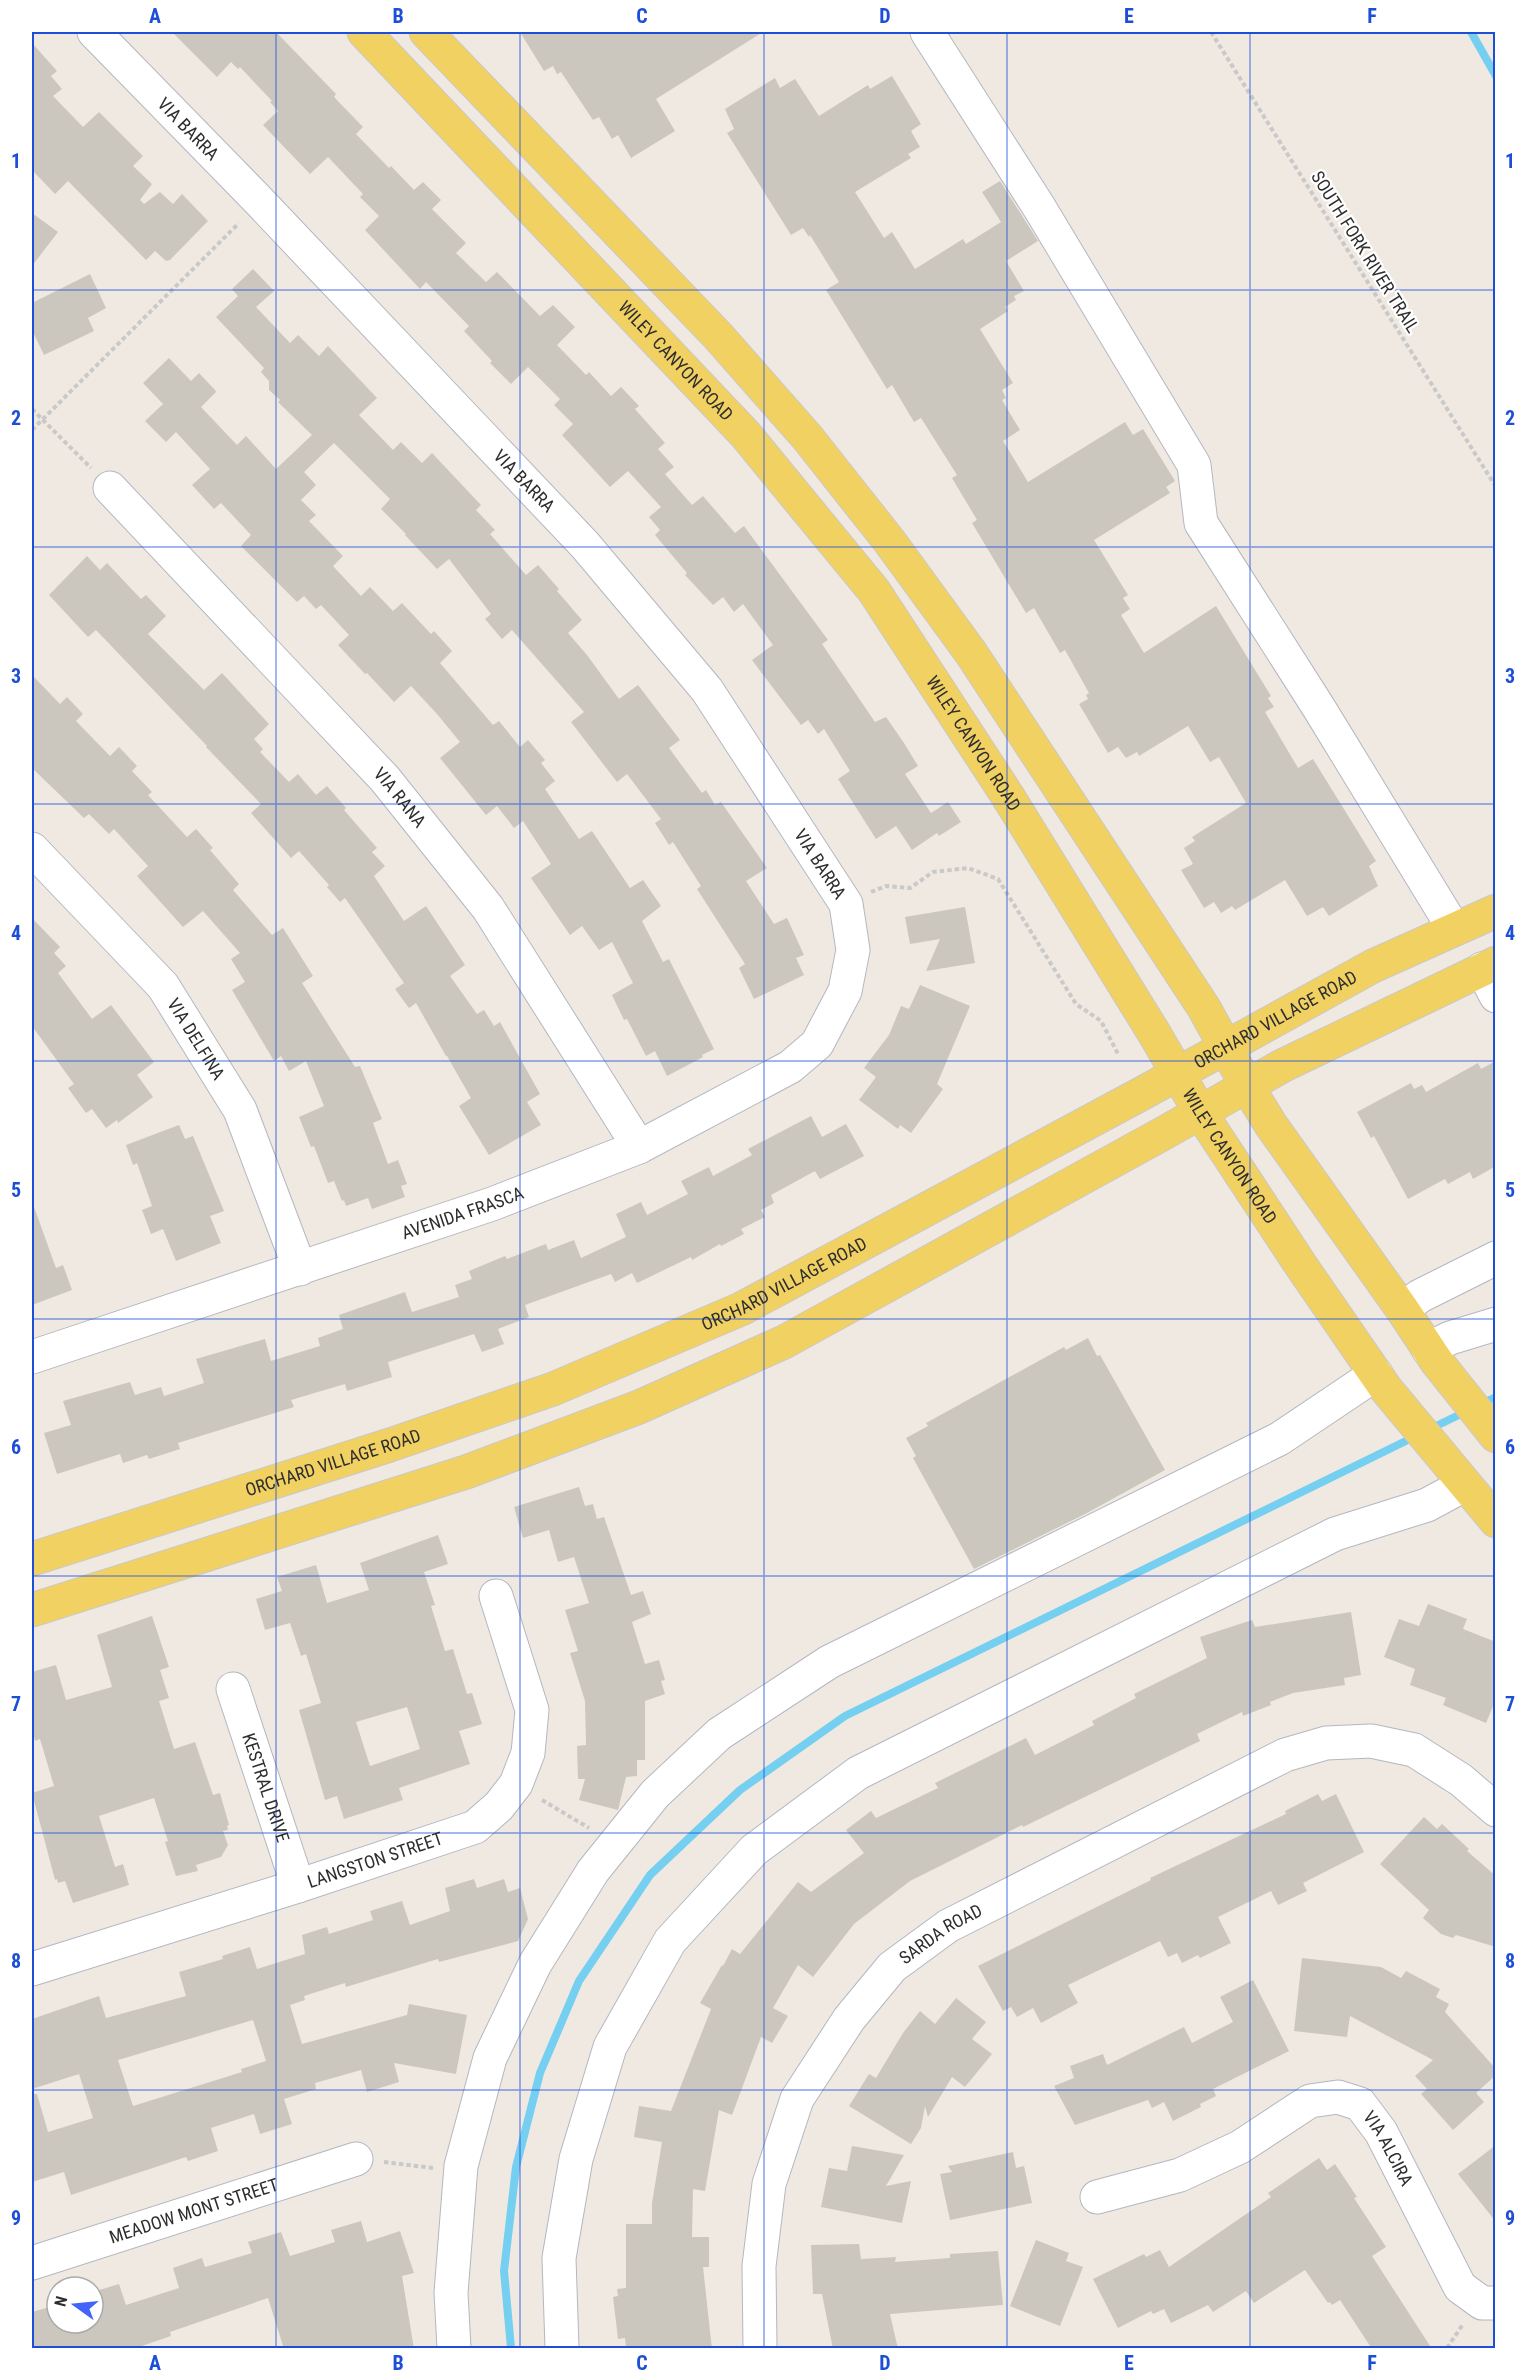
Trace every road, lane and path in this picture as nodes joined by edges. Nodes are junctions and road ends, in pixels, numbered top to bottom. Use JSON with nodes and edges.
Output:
{"nodes":[{"id":1,"x":94,"y":32,"type":"edge"},
{"id":2,"x":364,"y":32,"type":"edge"},
{"id":3,"x":426,"y":32,"type":"edge"},
{"id":4,"x":927,"y":32,"type":"edge"},
{"id":5,"x":1211,"y":32,"type":"edge"},
{"id":6,"x":260,"y":202,"type":"junction"},
{"id":7,"x":32,"y":410,"type":"edge"},
{"id":8,"x":43,"y":419,"type":"junction"},
{"id":9,"x":32,"y":430,"type":"edge"},
{"id":10,"x":1496,"y":487,"type":"edge"},
{"id":11,"x":110,"y":488,"type":"joint"},
{"id":12,"x":32,"y":849,"type":"edge"},
{"id":13,"x":846,"y":904,"type":"junction"},
{"id":14,"x":1496,"y":911,"type":"edge"},
{"id":15,"x":1454,"y":929,"type":"junction"},
{"id":16,"x":1491,"y":976,"type":"edge"},
{"id":17,"x":845,"y":991,"type":"joint"},
{"id":18,"x":1225,"y":1047,"type":"junction"},
{"id":19,"x":1118,"y":1054,"type":"dead end"},
{"id":20,"x":1177,"y":1074,"type":"junction"},
{"id":21,"x":1246,"y":1086,"type":"junction"},
{"id":22,"x":1200,"y":1112,"type":"junction"},
{"id":23,"x":639,"y":1147,"type":"junction"},
{"id":24,"x":1496,"y":1258,"type":"edge"},
{"id":25,"x":300,"y":1269,"type":"junction"},
{"id":26,"x":1402,"y":1309,"type":"junction"},
{"id":27,"x":1496,"y":1324,"type":"edge"},
{"id":28,"x":1433,"y":1356,"type":"junction"},
{"id":29,"x":32,"y":1357,"type":"edge"},
{"id":30,"x":1381,"y":1382,"type":"junction"},
{"id":31,"x":1496,"y":1436,"type":"edge"},
{"id":32,"x":1459,"y":1479,"type":"junction"},
{"id":33,"x":1496,"y":1521,"type":"edge"},
{"id":34,"x":32,"y":1559,"type":"edge"},
{"id":35,"x":496,"y":1596,"type":"dead end"},
{"id":36,"x":32,"y":1610,"type":"edge"},
{"id":37,"x":233,"y":1689,"type":"dead end"},
{"id":38,"x":1496,"y":1810,"type":"edge"},
{"id":39,"x":298,"y":1886,"type":"junction"},
{"id":40,"x":32,"y":1969,"type":"edge"},
{"id":41,"x":356,"y":2159,"type":"joint"},
{"id":42,"x":443,"y":2169,"type":"dead end"},
{"id":43,"x":1097,"y":2197,"type":"dead end"},
{"id":44,"x":32,"y":2263,"type":"edge"},
{"id":45,"x":1496,"y":2303,"type":"edge"},
{"id":46,"x":454,"y":2349,"type":"edge"},
{"id":47,"x":562,"y":2349,"type":"edge"},
{"id":48,"x":760,"y":2349,"type":"edge"}],
"edges":[{"from":1,"to":6,"type":"street","name":"VIA BARRA"},
{"from":2,"to":20,"type":"main road","name":"WILEY CANYON ROAD"},
{"from":3,"to":18,"type":"main road"},
{"from":4,"to":15,"type":"street"},
{"from":5,"to":10,"type":"path","name":"SOUTH FORK RIVER TRAIL"},
{"from":6,"to":8,"type":"path"},
{"from":6,"to":13,"type":"street","name":"VIA BARRA"},
{"from":7,"to":8,"type":"path"},
{"from":8,"to":9,"type":"path"},
{"from":8,"to":11,"type":"path"},
{"from":11,"to":23,"type":"street","name":"VIA RANA"},
{"from":12,"to":25,"type":"street","name":"VIA DELFINA"},
{"from":13,"to":17,"type":"street","name":"VIA BARRA"},
{"from":13,"to":19,"type":"path"},
{"from":14,"to":15,"type":"main road","name":"ORCHARD VILLAGE ROAD"},
{"from":15,"to":18,"type":"main road","name":"ORCHARD VILLAGE ROAD"},
{"from":16,"to":21,"type":"main road"},
{"from":17,"to":23,"type":"street","name":"AVENIDA FRASCA"},
{"from":18,"to":20,"type":"main road","name":"ORCHARD VILLAGE ROAD"},
{"from":18,"to":21,"type":"main road"},
{"from":20,"to":22,"type":"main road","name":"WILEY CANYON ROAD"},
{"from":20,"to":34,"type":"main road","name":"ORCHARD VILLAGE ROAD"},
{"from":21,"to":22,"type":"main road"},
{"from":21,"to":26,"type":"main road"},
{"from":22,"to":30,"type":"main road","name":"WILEY CANYON ROAD"},
{"from":22,"to":36,"type":"main road"},
{"from":23,"to":25,"type":"street","name":"AVENIDA FRASCA"},
{"from":24,"to":26,"type":"street"},
{"from":25,"to":29,"type":"street","name":"AVENIDA FRASCA"},
{"from":26,"to":28,"type":"main road"},
{"from":27,"to":28,"type":"street"},
{"from":28,"to":31,"type":"main road"},
{"from":30,"to":32,"type":"main road","name":"WILEY CANYON ROAD"},
{"from":30,"to":46,"type":"street"},
{"from":32,"to":33,"type":"main road","name":"WILEY CANYON ROAD"},
{"from":32,"to":47,"type":"street"},
{"from":35,"to":39,"type":"street","name":"LANGSTON STREET"},
{"from":37,"to":39,"type":"street","name":"KESTRAL DRIVE"},
{"from":38,"to":48,"type":"street","name":"SARDA ROAD"},
{"from":39,"to":40,"type":"street","name":"LANGSTON STREET"},
{"from":41,"to":42,"type":"path"},
{"from":41,"to":44,"type":"street","name":"MEADOW MONT STREET"},
{"from":43,"to":45,"type":"street","name":"VIA ALCIRA"}]}
